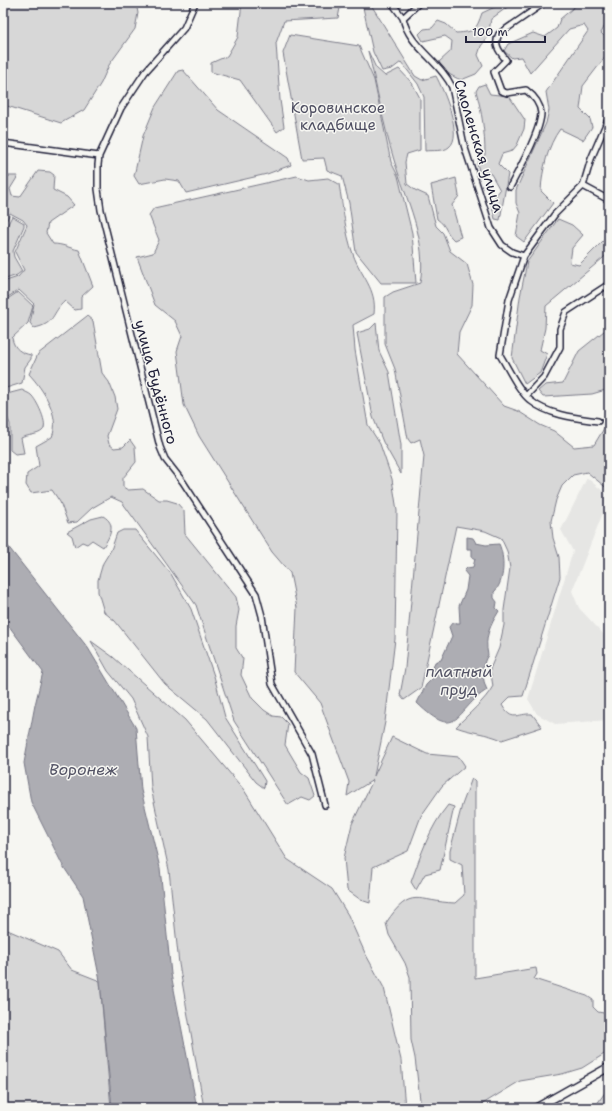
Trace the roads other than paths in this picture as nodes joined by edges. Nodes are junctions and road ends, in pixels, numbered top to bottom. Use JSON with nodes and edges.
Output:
{"nodes":[{"id":1,"x":195,"y":3,"type":"edge"},
{"id":2,"x":392,"y":3,"type":"edge"},
{"id":3,"x":419,"y":3,"type":"edge"},
{"id":4,"x":544,"y":3,"type":"edge"},
{"id":5,"x":403,"y":18,"type":"junction"},
{"id":6,"x":609,"y":117,"type":"edge"},
{"id":7,"x":3,"y":143,"type":"edge"},
{"id":8,"x":99,"y":156,"type":"junction"},
{"id":9,"x":583,"y":186,"type":"junction"},
{"id":10,"x":510,"y":187,"type":"dead end"},
{"id":11,"x":609,"y":200,"type":"edge"},
{"id":12,"x":524,"y":256,"type":"junction"},
{"id":13,"x":609,"y":284,"type":"edge"},
{"id":14,"x":526,"y":396,"type":"junction"},
{"id":15,"x":598,"y":420,"type":"dead end"},
{"id":16,"x":325,"y":805,"type":"dead end"},
{"id":17,"x":609,"y":1067,"type":"edge"},
{"id":18,"x":536,"y":1108,"type":"edge"}],
"edges":[{"from":1,"to":8,"type":"street","name":"улица Будённого"},
{"from":2,"to":5,"type":"street","name":"Смоленская улица"},
{"from":3,"to":5,"type":"street"},
{"from":4,"to":10,"type":"street"},
{"from":5,"to":12,"type":"street","name":"Смоленская улица"},
{"from":6,"to":9,"type":"street"},
{"from":7,"to":8,"type":"street"},
{"from":8,"to":16,"type":"street","name":"улица Будённого"},
{"from":9,"to":11,"type":"street"},
{"from":9,"to":12,"type":"street"},
{"from":12,"to":14,"type":"street"},
{"from":13,"to":14,"type":"street"},
{"from":14,"to":15,"type":"street"},
{"from":17,"to":18,"type":"main road"}]}
